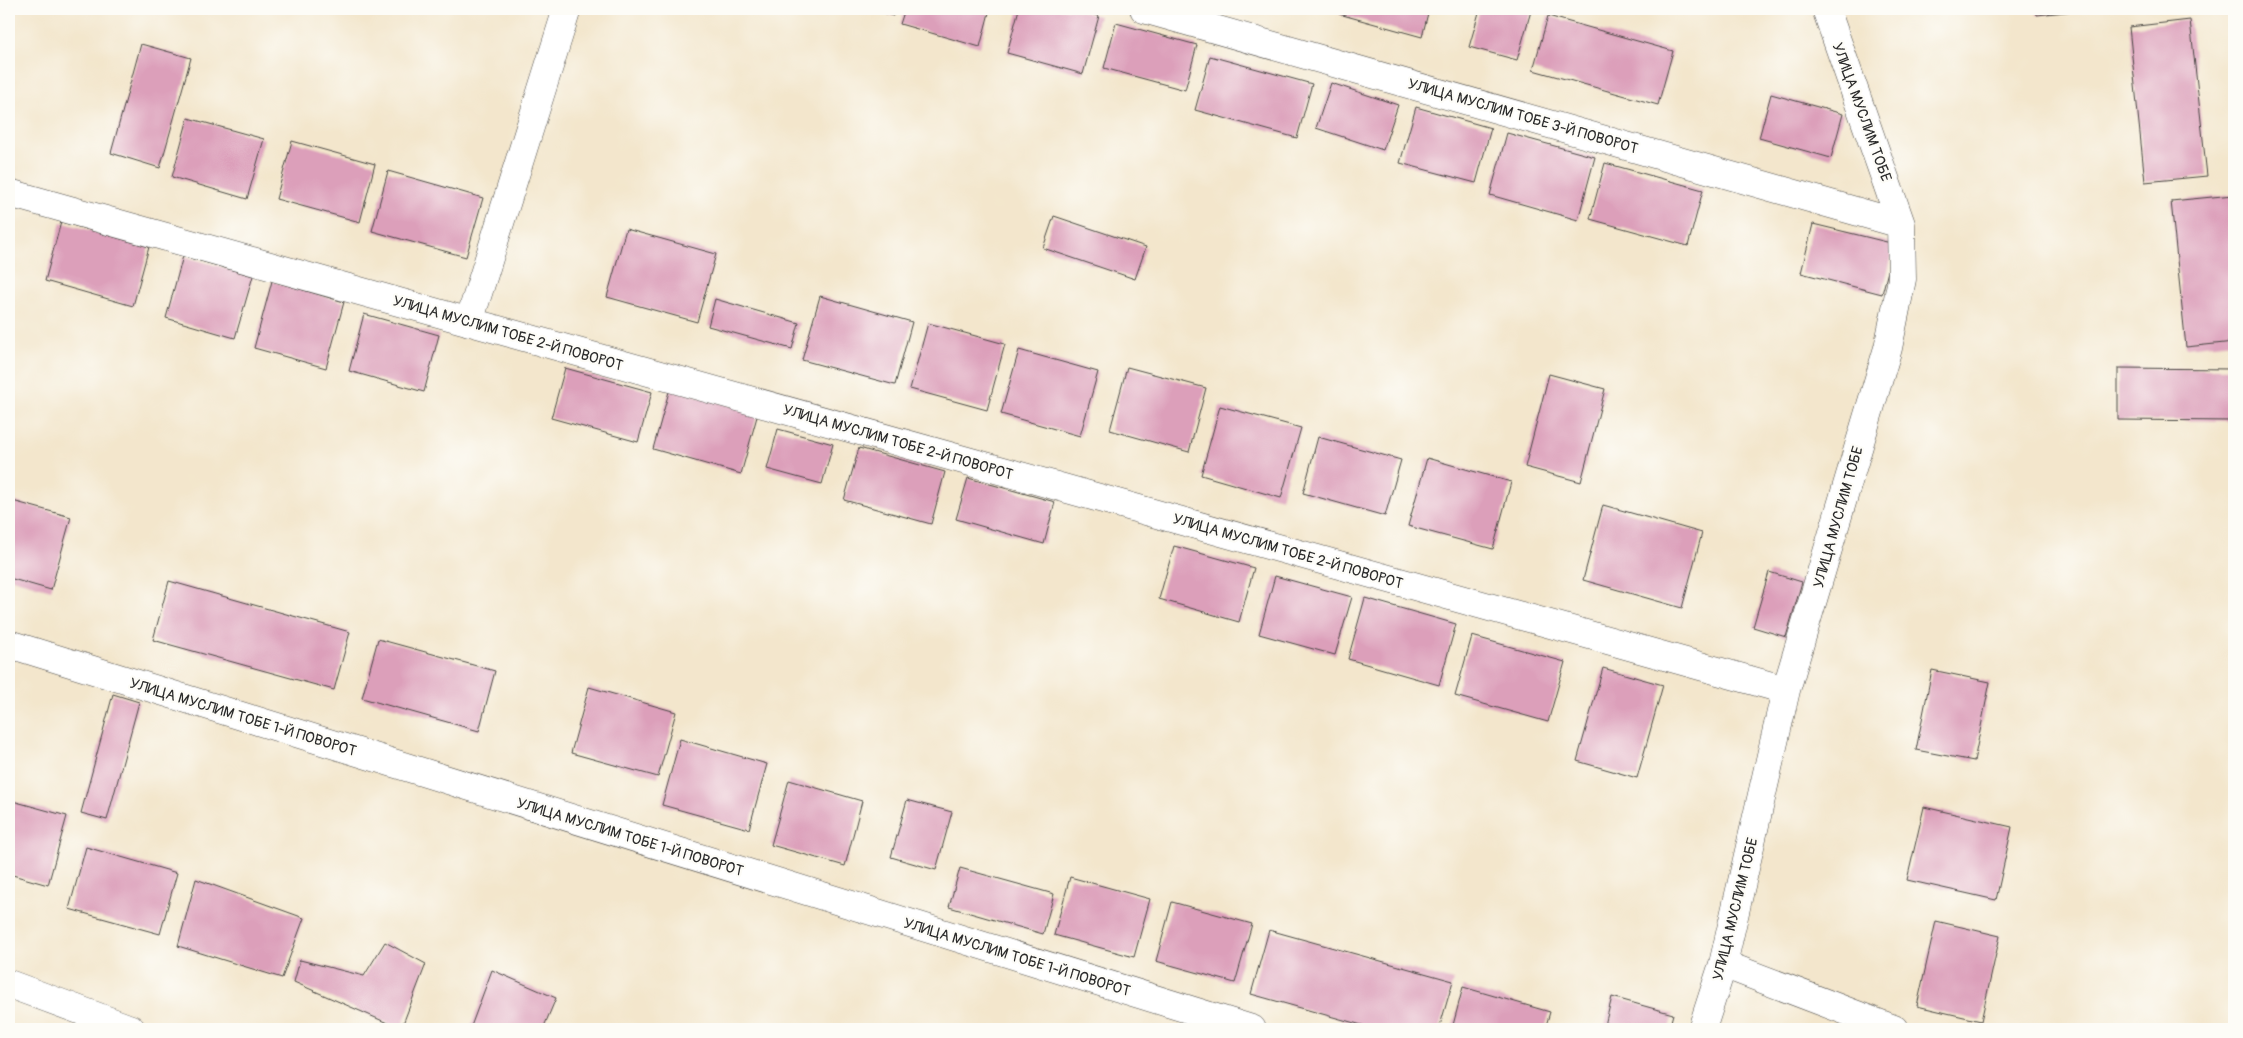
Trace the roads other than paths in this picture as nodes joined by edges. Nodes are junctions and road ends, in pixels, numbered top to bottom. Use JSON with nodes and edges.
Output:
{"nodes":[{"id":1,"x":567,"y":9,"type":"edge"},
{"id":2,"x":1144,"y":9,"type":"edge"},
{"id":3,"x":1826,"y":9,"type":"edge"},
{"id":4,"x":9,"y":193,"type":"edge"},
{"id":5,"x":1901,"y":224,"type":"junction"},
{"id":6,"x":469,"y":322,"type":"junction"},
{"id":7,"x":9,"y":644,"type":"edge"},
{"id":8,"x":1786,"y":690,"type":"junction"},
{"id":9,"x":1723,"y":964,"type":"junction"},
{"id":10,"x":9,"y":984,"type":"edge"},
{"id":11,"x":131,"y":1029,"type":"edge"},
{"id":12,"x":1252,"y":1029,"type":"edge"},
{"id":13,"x":1702,"y":1029,"type":"edge"},
{"id":14,"x":1894,"y":1029,"type":"edge"}],
"edges":[{"from":1,"to":6,"type":"street"},
{"from":2,"to":5,"type":"street","name":"УЛИЦА МУСЛИМ ТОБЕ 3-Й ПОВОРОТ"},
{"from":3,"to":5,"type":"street","name":"УЛИЦА МУСЛИМ ТОБЕ"},
{"from":4,"to":6,"type":"street","name":"УЛИЦА МУСЛИМ ТОБЕ 2-Й ПОВОРОТ"},
{"from":5,"to":8,"type":"street","name":"УЛИЦА МУСЛИМ ТОБЕ"},
{"from":6,"to":8,"type":"street","name":"УЛИЦА МУСЛИМ ТОБЕ 2-Й ПОВОРОТ"},
{"from":7,"to":12,"type":"street","name":"УЛИЦА МУСЛИМ ТОБЕ 1-Й ПОВОРОТ"},
{"from":8,"to":9,"type":"street","name":"УЛИЦА МУСЛИМ ТОБЕ"},
{"from":9,"to":13,"type":"street","name":"УЛИЦА МУСЛИМ ТОБЕ"},
{"from":9,"to":14,"type":"street"},
{"from":10,"to":11,"type":"street"}]}
